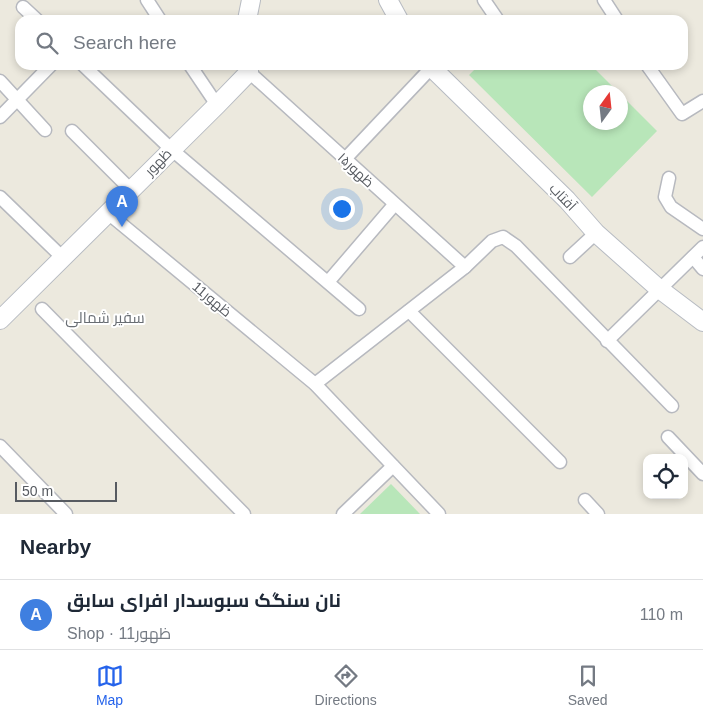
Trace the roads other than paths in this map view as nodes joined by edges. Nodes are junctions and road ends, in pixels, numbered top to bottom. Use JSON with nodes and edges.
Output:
{"nodes":[{"id":1,"x":251,"y":0,"type":"edge"},
{"id":2,"x":484,"y":0,"type":"edge"},
{"id":3,"x":604,"y":0,"type":"edge"},
{"id":4,"x":150,"y":1,"type":"edge"},
{"id":5,"x":23,"y":7,"type":"dead end"},
{"id":6,"x":32,"y":15,"type":"edge"},
{"id":7,"x":157,"y":15,"type":"edge"},
{"id":8,"x":248,"y":15,"type":"edge"},
{"id":9,"x":494,"y":15,"type":"edge"},
{"id":10,"x":614,"y":15,"type":"edge"},
{"id":11,"x":46,"y":70,"type":"edge"},
{"id":12,"x":88,"y":70,"type":"edge"},
{"id":13,"x":193,"y":70,"type":"edge"},
{"id":14,"x":247,"y":70,"type":"edge"},
{"id":15,"x":251,"y":70,"type":"edge"},
{"id":16,"x":426,"y":70,"type":"edge"},
{"id":17,"x":434,"y":70,"type":"edge"},
{"id":18,"x":651,"y":70,"type":"edge"},
{"id":19,"x":0,"y":81,"type":"edge"},
{"id":20,"x":17,"y":100,"type":"junction"},
{"id":21,"x":703,"y":101,"type":"edge"},
{"id":22,"x":217,"y":105,"type":"junction"},
{"id":23,"x":0,"y":117,"type":"edge"},
{"id":24,"x":45,"y":130,"type":"dead end"},
{"id":25,"x":72,"y":130,"type":"dead end"},
{"id":26,"x":171,"y":149,"type":"junction"},
{"id":27,"x":344,"y":159,"type":"junction"},
{"id":28,"x":669,"y":178,"type":"dead end"},
{"id":29,"x":131,"y":190,"type":"junction"},
{"id":30,"x":0,"y":197,"type":"edge"},
{"id":31,"x":394,"y":205,"type":"junction"},
{"id":32,"x":108,"y":213,"type":"junction"},
{"id":33,"x":703,"y":230,"type":"edge"},
{"id":34,"x":596,"y":233,"type":"junction"},
{"id":35,"x":703,"y":247,"type":"edge"},
{"id":36,"x":62,"y":257,"type":"junction"},
{"id":37,"x":570,"y":257,"type":"dead end"},
{"id":38,"x":693,"y":257,"type":"junction"},
{"id":39,"x":465,"y":268,"type":"junction"},
{"id":40,"x":703,"y":269,"type":"edge"},
{"id":41,"x":328,"y":282,"type":"junction"},
{"id":42,"x":658,"y":288,"type":"junction"},
{"id":43,"x":42,"y":309,"type":"dead end"},
{"id":44,"x":359,"y":309,"type":"dead end"},
{"id":45,"x":409,"y":311,"type":"junction"},
{"id":46,"x":0,"y":320,"type":"edge"},
{"id":47,"x":703,"y":322,"type":"edge"},
{"id":48,"x":607,"y":341,"type":"junction"},
{"id":49,"x":315,"y":384,"type":"junction"},
{"id":50,"x":672,"y":406,"type":"dead end"},
{"id":51,"x":668,"y":437,"type":"dead end"},
{"id":52,"x":0,"y":446,"type":"edge"},
{"id":53,"x":560,"y":462,"type":"dead end"},
{"id":54,"x":393,"y":466,"type":"junction"},
{"id":55,"x":703,"y":474,"type":"edge"},
{"id":56,"x":585,"y":500,"type":"dead end"},
{"id":57,"x":66,"y":514,"type":"edge"},
{"id":58,"x":244,"y":514,"type":"edge"},
{"id":59,"x":343,"y":514,"type":"edge"},
{"id":60,"x":439,"y":514,"type":"edge"},
{"id":61,"x":598,"y":514,"type":"edge"}],
"edges":[{"from":1,"to":8,"type":"street"},
{"from":2,"to":9,"type":"street"},
{"from":3,"to":10,"type":"street"},
{"from":4,"to":7,"type":"street"},
{"from":5,"to":6,"type":"street"},
{"from":11,"to":20,"type":"street"},
{"from":12,"to":26,"type":"street"},
{"from":13,"to":22,"type":"street"},
{"from":14,"to":22,"type":"street","name":"ظهور"},
{"from":15,"to":27,"type":"street","name":"ظهور۱۵"},
{"from":16,"to":27,"type":"street"},
{"from":17,"to":34,"type":"street","name":"آفتاب"},
{"from":18,"to":21,"type":"street"},
{"from":19,"to":20,"type":"street"},
{"from":20,"to":23,"type":"street"},
{"from":20,"to":24,"type":"street"},
{"from":22,"to":26,"type":"street","name":"ظهور"},
{"from":25,"to":29,"type":"street"},
{"from":26,"to":29,"type":"street","name":"ظهور"},
{"from":26,"to":41,"type":"street"},
{"from":27,"to":31,"type":"street","name":"ظهور۱۵"},
{"from":28,"to":33,"type":"street"},
{"from":29,"to":32,"type":"street","name":"ظهور"},
{"from":30,"to":36,"type":"street"},
{"from":31,"to":39,"type":"street","name":"ظهور۱۵"},
{"from":31,"to":41,"type":"street"},
{"from":32,"to":36,"type":"street","name":"ظهور"},
{"from":32,"to":49,"type":"street","name":"11ظهور"},
{"from":34,"to":37,"type":"street"},
{"from":34,"to":42,"type":"street","name":"آفتاب"},
{"from":35,"to":38,"type":"street"},
{"from":36,"to":46,"type":"street","name":"ظهور"},
{"from":38,"to":40,"type":"street"},
{"from":38,"to":42,"type":"street"},
{"from":39,"to":45,"type":"street"},
{"from":39,"to":48,"type":"street"},
{"from":41,"to":44,"type":"street"},
{"from":42,"to":47,"type":"street","name":"آفتاب"},
{"from":42,"to":48,"type":"street"},
{"from":43,"to":58,"type":"street"},
{"from":45,"to":49,"type":"street"},
{"from":45,"to":53,"type":"street"},
{"from":48,"to":50,"type":"street"},
{"from":49,"to":54,"type":"street","name":"11ظهور"},
{"from":51,"to":55,"type":"street"},
{"from":52,"to":57,"type":"street"},
{"from":54,"to":59,"type":"street"},
{"from":54,"to":60,"type":"street","name":"11ظهور"},
{"from":56,"to":61,"type":"street"}]}
